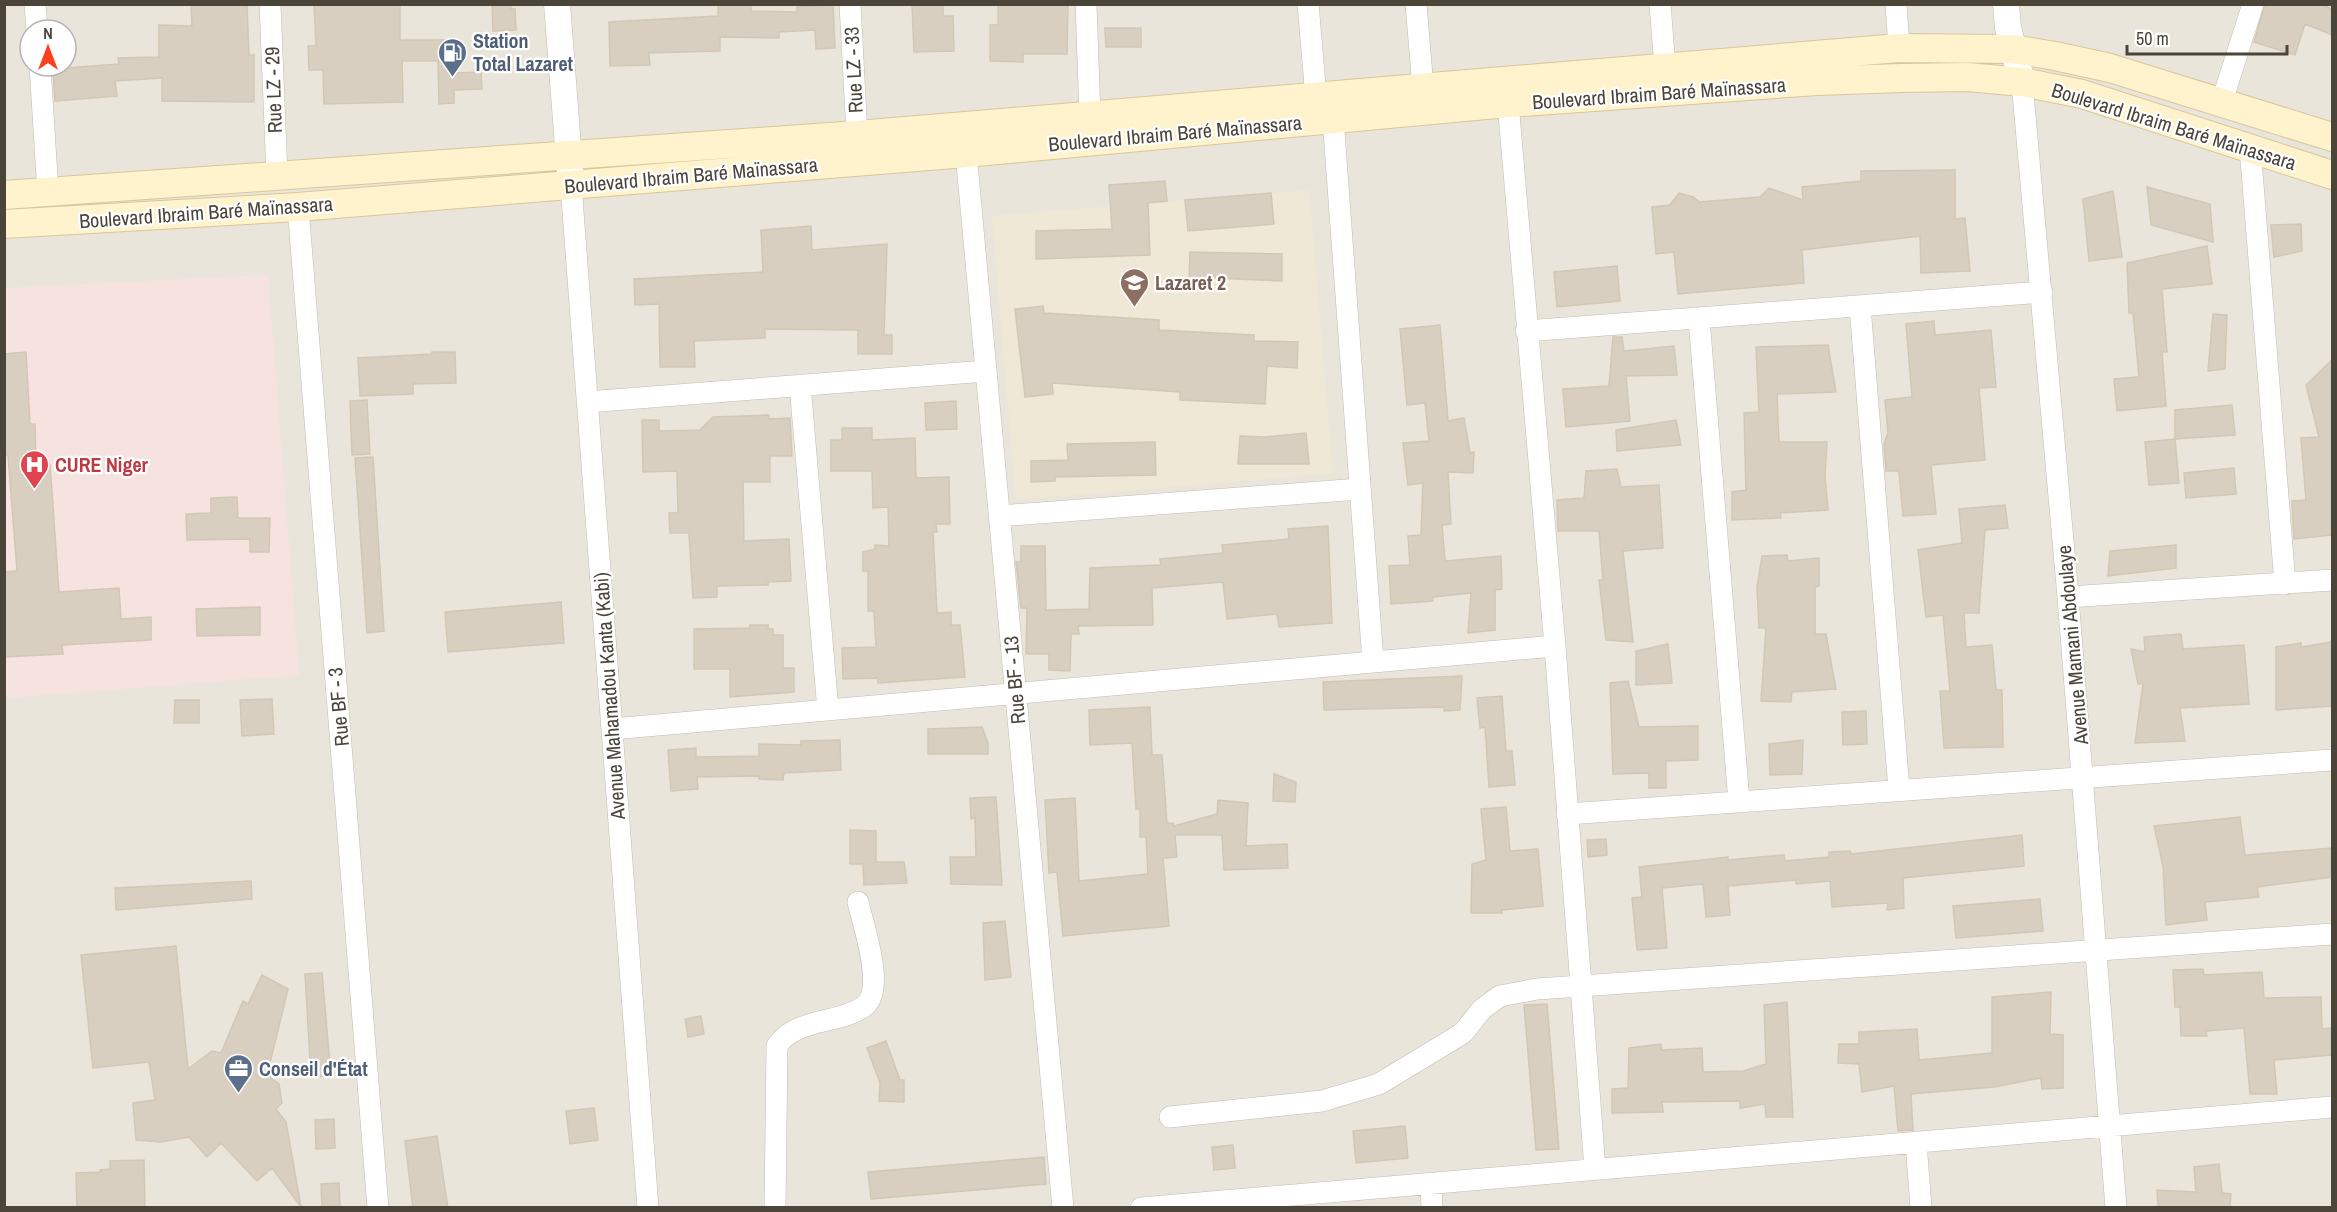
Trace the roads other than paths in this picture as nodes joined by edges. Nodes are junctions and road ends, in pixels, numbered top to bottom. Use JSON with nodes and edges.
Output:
{"nodes":[{"id":1,"x":270,"y":4,"type":"edge"},
{"id":2,"x":557,"y":4,"type":"edge"},
{"id":3,"x":850,"y":4,"type":"edge"},
{"id":4,"x":1086,"y":4,"type":"edge"},
{"id":5,"x":1308,"y":4,"type":"edge"},
{"id":6,"x":1416,"y":4,"type":"edge"},
{"id":7,"x":1660,"y":4,"type":"edge"},
{"id":8,"x":1896,"y":4,"type":"edge"},
{"id":9,"x":2006,"y":4,"type":"edge"},
{"id":10,"x":2253,"y":4,"type":"edge"},
{"id":11,"x":1899,"y":48,"type":"junction"},
{"id":12,"x":2013,"y":48,"type":"junction"},
{"id":13,"x":1665,"y":68,"type":"junction"},
{"id":14,"x":41,"y":78,"type":"edge"},
{"id":15,"x":2022,"y":82,"type":"junction"},
{"id":16,"x":1423,"y":88,"type":"junction"},
{"id":17,"x":2222,"y":101,"type":"junction"},
{"id":18,"x":1508,"y":104,"type":"junction"},
{"id":19,"x":1324,"y":107,"type":"junction"},
{"id":20,"x":1090,"y":116,"type":"junction"},
{"id":21,"x":857,"y":135,"type":"junction"},
{"id":22,"x":2332,"y":137,"type":"edge"},
{"id":23,"x":2250,"y":147,"type":"junction"},
{"id":24,"x":966,"y":153,"type":"junction"},
{"id":25,"x":568,"y":156,"type":"junction"},
{"id":26,"x":2332,"y":175,"type":"edge"},
{"id":27,"x":277,"y":176,"type":"junction"},
{"id":28,"x":571,"y":185,"type":"junction"},
{"id":29,"x":48,"y":193,"type":"junction"},
{"id":30,"x":4,"y":195,"type":"edge"},
{"id":31,"x":298,"y":207,"type":"junction"},
{"id":32,"x":4,"y":224,"type":"edge"},
{"id":33,"x":2042,"y":292,"type":"junction"},
{"id":34,"x":1860,"y":306,"type":"junction"},
{"id":35,"x":1699,"y":319,"type":"junction"},
{"id":36,"x":1526,"y":331,"type":"junction"},
{"id":37,"x":986,"y":371,"type":"junction"},
{"id":38,"x":801,"y":385,"type":"junction"},
{"id":39,"x":587,"y":402,"type":"junction"},
{"id":40,"x":1359,"y":489,"type":"junction"},
{"id":41,"x":999,"y":516,"type":"junction"},
{"id":42,"x":2332,"y":580,"type":"edge"},
{"id":43,"x":2285,"y":584,"type":"junction"},
{"id":44,"x":2068,"y":597,"type":"junction"},
{"id":45,"x":1555,"y":646,"type":"junction"},
{"id":46,"x":1373,"y":662,"type":"junction"},
{"id":47,"x":1016,"y":694,"type":"junction"},
{"id":48,"x":828,"y":710,"type":"junction"},
{"id":49,"x":612,"y":729,"type":"junction"},
{"id":50,"x":2332,"y":760,"type":"edge"},
{"id":51,"x":2082,"y":779,"type":"junction"},
{"id":52,"x":1899,"y":790,"type":"junction"},
{"id":53,"x":1740,"y":801,"type":"junction"},
{"id":54,"x":1567,"y":814,"type":"junction"},
{"id":55,"x":858,"y":902,"type":"dead end"},
{"id":56,"x":2332,"y":934,"type":"edge"},
{"id":57,"x":2095,"y":951,"type":"junction"},
{"id":58,"x":1581,"y":988,"type":"junction"},
{"id":59,"x":2332,"y":1107,"type":"edge"},
{"id":60,"x":1170,"y":1117,"type":"dead end"},
{"id":61,"x":2110,"y":1125,"type":"junction"},
{"id":62,"x":1916,"y":1142,"type":"junction"},
{"id":63,"x":1595,"y":1169,"type":"junction"},
{"id":64,"x":1431,"y":1184,"type":"junction"},
{"id":65,"x":378,"y":1208,"type":"edge"},
{"id":66,"x":648,"y":1208,"type":"edge"},
{"id":67,"x":776,"y":1208,"type":"edge"},
{"id":68,"x":1063,"y":1208,"type":"edge"},
{"id":69,"x":1141,"y":1208,"type":"edge"},
{"id":70,"x":1432,"y":1208,"type":"edge"},
{"id":71,"x":1921,"y":1208,"type":"edge"},
{"id":72,"x":2116,"y":1208,"type":"edge"}],
"edges":[{"from":1,"to":27,"type":"street","name":"Rue LZ - 29"},
{"from":2,"to":25,"type":"street"},
{"from":3,"to":21,"type":"street","name":"Rue LZ - 33"},
{"from":4,"to":20,"type":"street"},
{"from":5,"to":19,"type":"street"},
{"from":6,"to":16,"type":"street"},
{"from":7,"to":13,"type":"street"},
{"from":8,"to":11,"type":"street"},
{"from":9,"to":12,"type":"street"},
{"from":10,"to":17,"type":"street"},
{"from":11,"to":12,"type":"main road","name":"Boulevard Ibraim Baré Maïnassara"},
{"from":11,"to":13,"type":"main road","name":"Boulevard Ibraim Baré Maïnassara"},
{"from":12,"to":15,"type":"street"},
{"from":12,"to":17,"type":"main road","name":"Boulevard Ibraim Baré Maïnassara"},
{"from":13,"to":16,"type":"main road","name":"Boulevard Ibraim Baré Maïnassara"},
{"from":14,"to":29,"type":"street"},
{"from":15,"to":18,"type":"main road","name":"Boulevard Ibraim Baré Maïnassara"},
{"from":15,"to":23,"type":"main road","name":"Boulevard Ibraim Baré Maïnassara"},
{"from":15,"to":33,"type":"street","name":"Avenue Mamani Abdoulaye"},
{"from":16,"to":19,"type":"main road","name":"Boulevard Ibraim Baré Maïnassara"},
{"from":17,"to":22,"type":"main road","name":"Boulevard Ibraim Baré Maïnassara"},
{"from":18,"to":19,"type":"main road","name":"Boulevard Ibraim Baré Maïnassara"},
{"from":18,"to":36,"type":"street"},
{"from":19,"to":20,"type":"main road","name":"Boulevard Ibraim Baré Maïnassara"},
{"from":19,"to":24,"type":"main road","name":"Boulevard Ibraim Baré Maïnassara"},
{"from":19,"to":40,"type":"street"},
{"from":20,"to":21,"type":"main road","name":"Boulevard Ibraim Baré Maïnassara"},
{"from":21,"to":25,"type":"main road","name":"Boulevard Ibraim Baré Maïnassara"},
{"from":23,"to":26,"type":"main road","name":"Boulevard Ibraim Baré Maïnassara"},
{"from":23,"to":43,"type":"street"},
{"from":24,"to":28,"type":"main road","name":"Boulevard Ibraim Baré Maïnassara"},
{"from":24,"to":37,"type":"street","name":"Rue BF - 13"},
{"from":25,"to":27,"type":"main road","name":"Boulevard Ibraim Baré Maïnassara"},
{"from":25,"to":28,"type":"street"},
{"from":27,"to":29,"type":"main road","name":"Boulevard Ibraim Baré Maïnassara"},
{"from":28,"to":31,"type":"main road","name":"Boulevard Ibraim Baré Maïnassara"},
{"from":28,"to":39,"type":"street","name":"Avenue Mahamadou Kanta (Kabi)"},
{"from":29,"to":30,"type":"main road","name":"Boulevard Ibraim Baré Maïnassara"},
{"from":31,"to":32,"type":"main road","name":"Boulevard Ibraim Baré Maïnassara"},
{"from":31,"to":65,"type":"street","name":"Rue BF - 3"},
{"from":33,"to":34,"type":"street"},
{"from":33,"to":44,"type":"street","name":"Avenue Mamani Abdoulaye"},
{"from":34,"to":35,"type":"street"},
{"from":34,"to":52,"type":"street"},
{"from":35,"to":36,"type":"street"},
{"from":35,"to":53,"type":"street"},
{"from":36,"to":45,"type":"street"},
{"from":37,"to":38,"type":"street"},
{"from":37,"to":41,"type":"street","name":"Rue BF - 13"},
{"from":38,"to":39,"type":"street"},
{"from":38,"to":48,"type":"street"},
{"from":39,"to":49,"type":"street","name":"Avenue Mahamadou Kanta (Kabi)"},
{"from":40,"to":41,"type":"street"},
{"from":40,"to":46,"type":"street"},
{"from":41,"to":47,"type":"street","name":"Rue BF - 13"},
{"from":42,"to":43,"type":"street"},
{"from":43,"to":44,"type":"street"},
{"from":44,"to":51,"type":"street","name":"Avenue Mamani Abdoulaye"},
{"from":45,"to":46,"type":"street"},
{"from":45,"to":54,"type":"street"},
{"from":46,"to":47,"type":"street"},
{"from":47,"to":48,"type":"street"},
{"from":47,"to":68,"type":"street","name":"Rue BF - 13"},
{"from":48,"to":49,"type":"street"},
{"from":49,"to":66,"type":"street","name":"Avenue Mahamadou Kanta (Kabi)"},
{"from":50,"to":51,"type":"street"},
{"from":51,"to":52,"type":"street"},
{"from":51,"to":57,"type":"street","name":"Avenue Mamani Abdoulaye"},
{"from":52,"to":53,"type":"street"},
{"from":53,"to":54,"type":"street"},
{"from":54,"to":58,"type":"street"},
{"from":55,"to":67,"type":"street"},
{"from":56,"to":57,"type":"street"},
{"from":57,"to":58,"type":"street"},
{"from":57,"to":61,"type":"street","name":"Avenue Mamani Abdoulaye"},
{"from":58,"to":60,"type":"street"},
{"from":58,"to":63,"type":"street"},
{"from":59,"to":61,"type":"street"},
{"from":61,"to":62,"type":"street"},
{"from":61,"to":72,"type":"street","name":"Avenue Mamani Abdoulaye"},
{"from":62,"to":63,"type":"street"},
{"from":62,"to":71,"type":"street"},
{"from":63,"to":64,"type":"street"},
{"from":64,"to":69,"type":"street"},
{"from":64,"to":70,"type":"street"}]}
